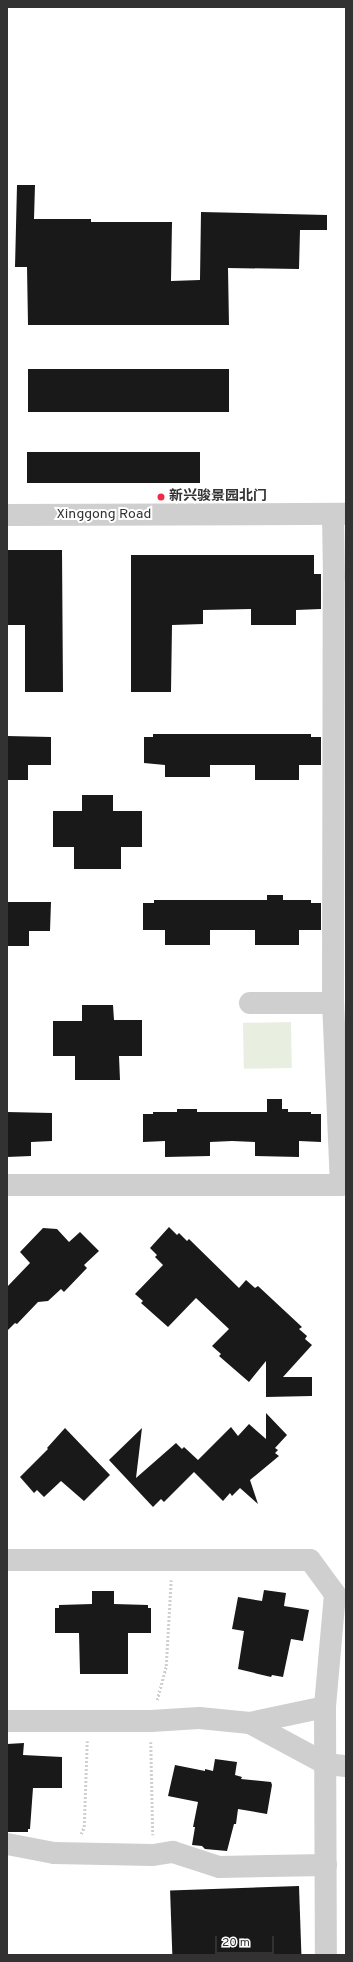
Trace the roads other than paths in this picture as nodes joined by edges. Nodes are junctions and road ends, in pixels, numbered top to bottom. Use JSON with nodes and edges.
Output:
{"nodes":[{"id":1,"x":339,"y":514,"type":"edge"},
{"id":2,"x":7,"y":515,"type":"edge"},
{"id":3,"x":333,"y":1002,"type":"junction"},
{"id":4,"x":250,"y":1003,"type":"dead end"},
{"id":5,"x":7,"y":1185,"type":"edge"},
{"id":6,"x":7,"y":1560,"type":"edge"},
{"id":7,"x":325,"y":1707,"type":"junction"},
{"id":8,"x":7,"y":1721,"type":"edge"},
{"id":9,"x":250,"y":1723,"type":"junction"},
{"id":10,"x":336,"y":1765,"type":"edge"},
{"id":11,"x":7,"y":1844,"type":"edge"},
{"id":12,"x":326,"y":1865,"type":"junction"},
{"id":13,"x":326,"y":1955,"type":"edge"}],
"edges":[{"from":1,"to":2,"type":"street","name":"Xinggong Road"},
{"from":1,"to":3,"type":"street"},
{"from":3,"to":4,"type":"street"},
{"from":3,"to":5,"type":"street"},
{"from":6,"to":7,"type":"street"},
{"from":7,"to":9,"type":"street"},
{"from":7,"to":10,"type":"street"},
{"from":8,"to":9,"type":"street"},
{"from":9,"to":10,"type":"street"},
{"from":10,"to":12,"type":"street"},
{"from":11,"to":12,"type":"street"},
{"from":12,"to":13,"type":"street"}]}
